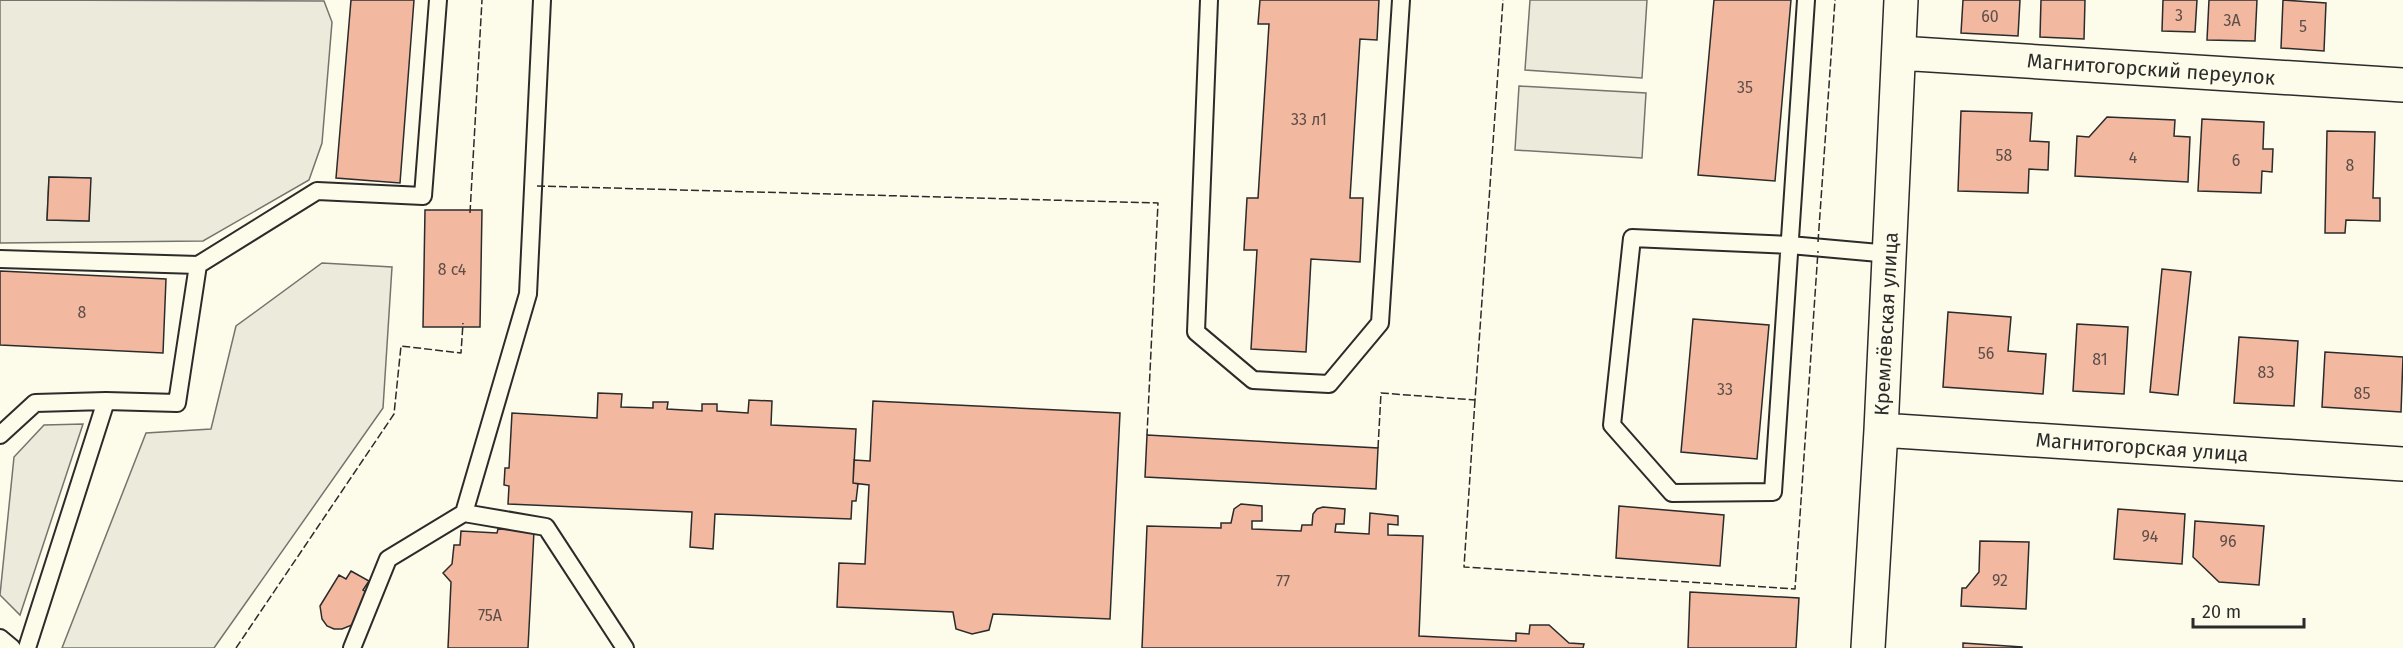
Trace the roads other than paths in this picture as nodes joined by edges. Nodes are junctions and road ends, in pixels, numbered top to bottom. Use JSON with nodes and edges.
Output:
{"nodes":[{"id":1,"x":438,"y":0,"type":"edge"},
{"id":2,"x":542,"y":0,"type":"edge"},
{"id":3,"x":1209,"y":0,"type":"edge"},
{"id":4,"x":1401,"y":0,"type":"edge"},
{"id":5,"x":1806,"y":0,"type":"edge"},
{"id":6,"x":1901,"y":0,"type":"edge"},
{"id":7,"x":1899,"y":53,"type":"junction"},
{"id":8,"x":2403,"y":85,"type":"edge"},
{"id":9,"x":1790,"y":245,"type":"junction"},
{"id":10,"x":1890,"y":254,"type":"junction"},
{"id":11,"x":0,"y":260,"type":"edge"},
{"id":12,"x":198,"y":265,"type":"junction"},
{"id":13,"x":106,"y":401,"type":"junction"},
{"id":14,"x":1881,"y":430,"type":"junction"},
{"id":15,"x":0,"y":435,"type":"edge"},
{"id":16,"x":2403,"y":464,"type":"edge"},
{"id":17,"x":464,"y":513,"type":"junction"},
{"id":18,"x":0,"y":638,"type":"edge"},
{"id":19,"x":12,"y":648,"type":"edge"},
{"id":20,"x":27,"y":648,"type":"edge"},
{"id":21,"x":352,"y":648,"type":"edge"},
{"id":22,"x":625,"y":648,"type":"edge"},
{"id":23,"x":1868,"y":648,"type":"edge"}],
"edges":[{"from":1,"to":12,"type":"lane"},
{"from":2,"to":17,"type":"lane"},
{"from":3,"to":4,"type":"lane"},
{"from":5,"to":9,"type":"lane"},
{"from":6,"to":7,"type":"street","name":"Кремлёвская улица"},
{"from":7,"to":8,"type":"street","name":"Магнитогорский переулок"},
{"from":7,"to":10,"type":"street","name":"Кремлёвская улица"},
{"from":9,"to":9,"type":"lane"},
{"from":9,"to":10,"type":"lane"},
{"from":10,"to":14,"type":"street","name":"Кремлёвская улица"},
{"from":11,"to":12,"type":"lane"},
{"from":12,"to":13,"type":"lane"},
{"from":13,"to":15,"type":"lane"},
{"from":13,"to":20,"type":"lane"},
{"from":14,"to":16,"type":"street","name":"Магнитогорская улица"},
{"from":14,"to":23,"type":"street","name":"Кремлёвская улица"},
{"from":17,"to":21,"type":"lane"},
{"from":17,"to":22,"type":"lane"},
{"from":18,"to":19,"type":"lane"}]}
